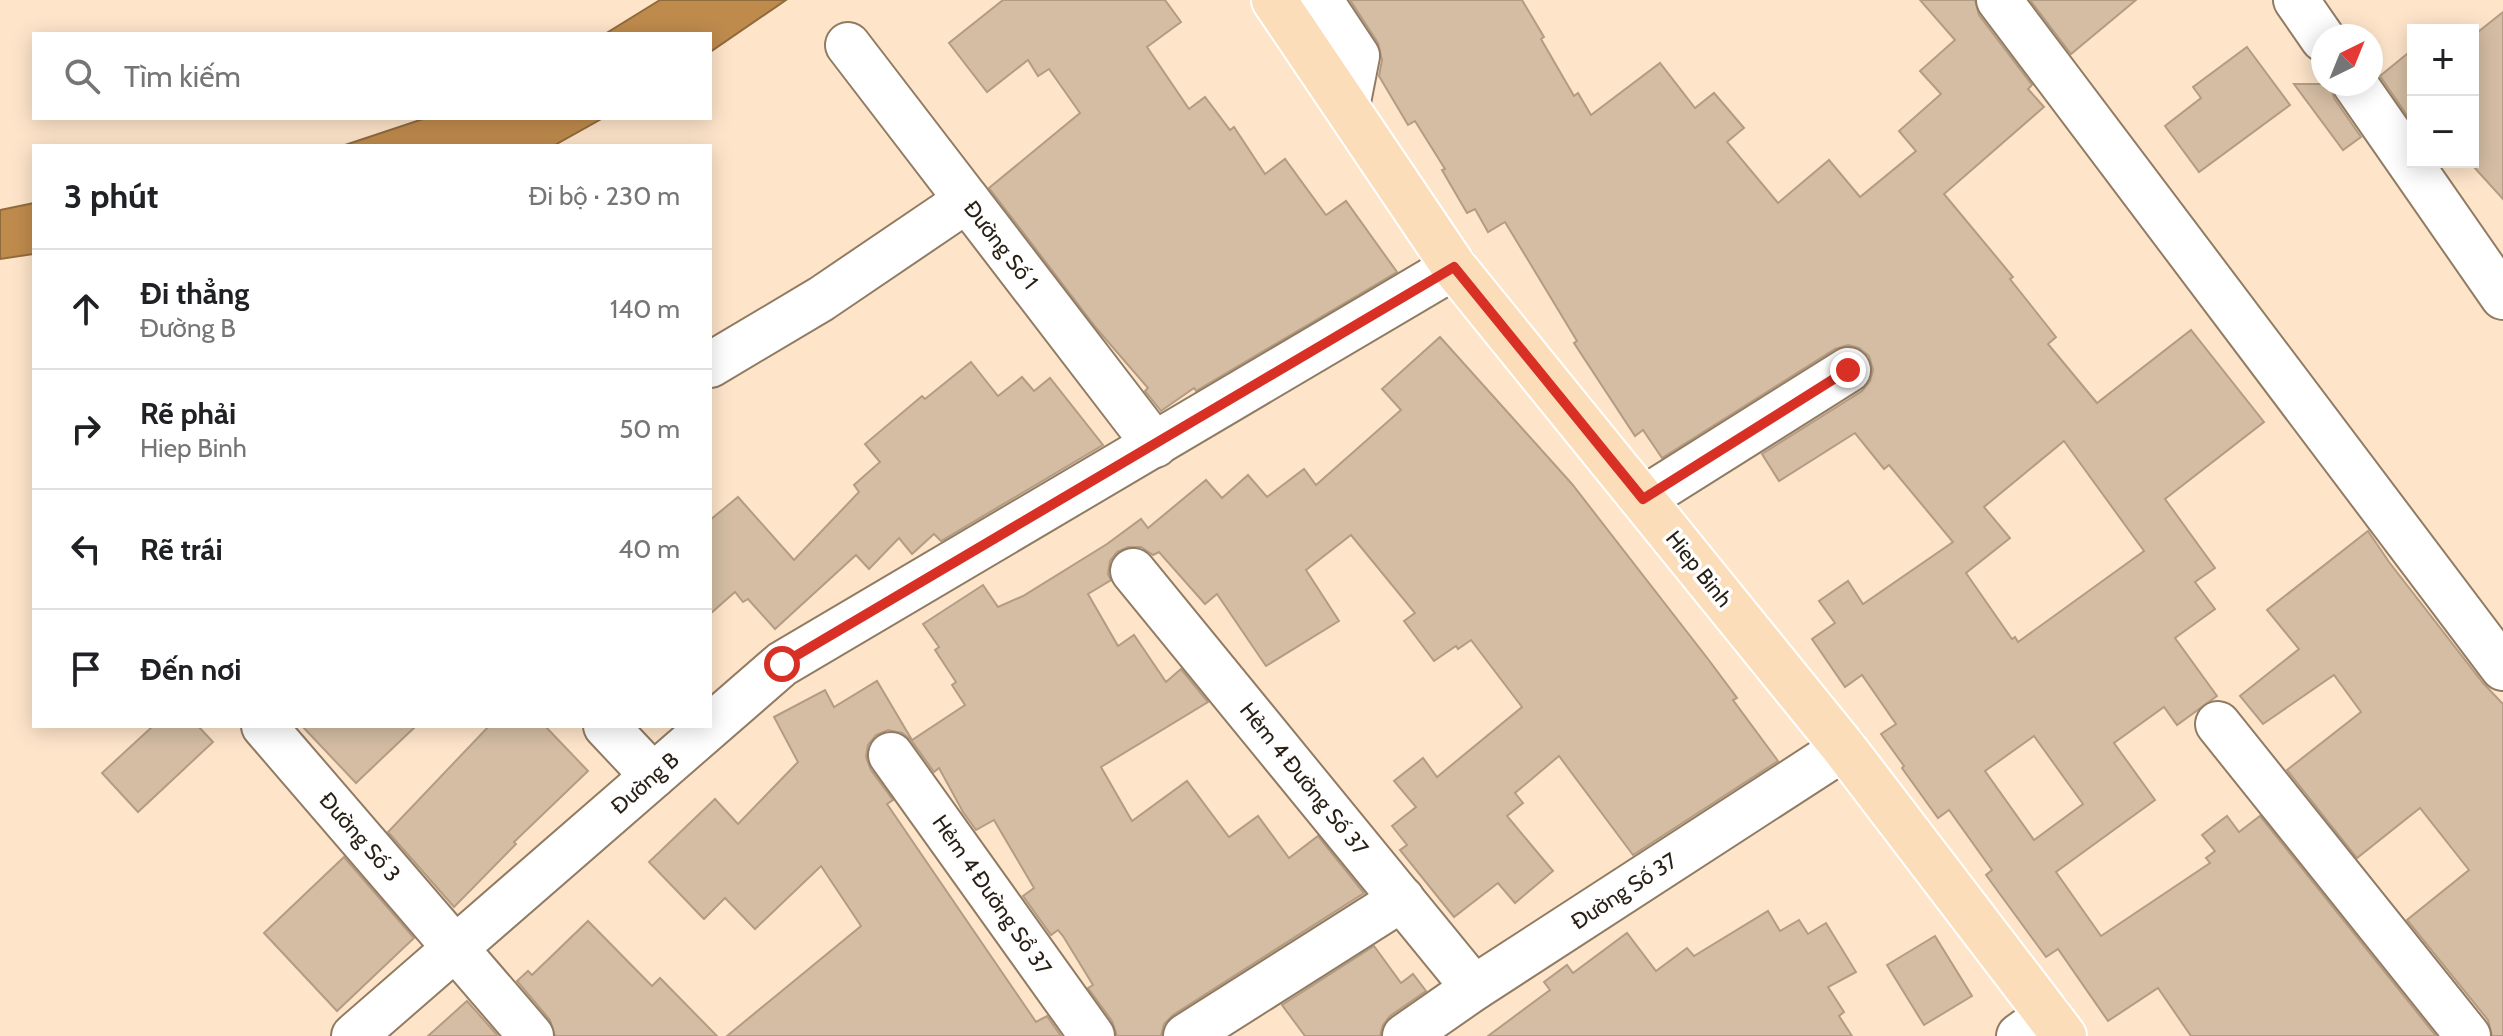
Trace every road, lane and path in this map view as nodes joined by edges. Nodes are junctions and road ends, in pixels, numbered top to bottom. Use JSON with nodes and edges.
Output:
{"nodes":[{"id":1,"x":1999,"y":0,"type":"edge"},
{"id":2,"x":2296,"y":0,"type":"edge"},
{"id":3,"x":1294,"y":6,"type":"edge"},
{"id":4,"x":2313,"y":24,"type":"edge"},
{"id":5,"x":848,"y":45,"type":"dead end"},
{"id":6,"x":2363,"y":96,"type":"edge"},
{"id":7,"x":967,"y":200,"type":"junction"},
{"id":8,"x":1454,"y":267,"type":"junction"},
{"id":9,"x":2503,"y":297,"type":"edge"},
{"id":10,"x":712,"y":364,"type":"edge"},
{"id":11,"x":1848,"y":370,"type":"dead end"},
{"id":12,"x":1155,"y":445,"type":"junction"},
{"id":13,"x":1643,"y":499,"type":"junction"},
{"id":14,"x":1133,"y":571,"type":"dead end"},
{"id":15,"x":2503,"y":668,"type":"edge"},
{"id":16,"x":2218,"y":724,"type":"dead end"},
{"id":17,"x":712,"y":725,"type":"edge"},
{"id":18,"x":266,"y":728,"type":"edge"},
{"id":19,"x":608,"y":728,"type":"edge"},
{"id":20,"x":708,"y":728,"type":"edge"},
{"id":21,"x":1844,"y":748,"type":"junction"},
{"id":22,"x":891,"y":755,"type":"dead end"},
{"id":23,"x":653,"y":776,"type":"junction"},
{"id":24,"x":1402,"y":899,"type":"junction"},
{"id":25,"x":455,"y":948,"type":"junction"},
{"id":26,"x":1474,"y":988,"type":"junction"},
{"id":27,"x":2044,"y":1029,"type":"edge"},
{"id":28,"x":354,"y":1036,"type":"edge"},
{"id":29,"x":531,"y":1036,"type":"edge"},
{"id":30,"x":1092,"y":1036,"type":"edge"},
{"id":31,"x":1186,"y":1036,"type":"edge"},
{"id":32,"x":1405,"y":1036,"type":"edge"},
{"id":33,"x":2468,"y":1036,"type":"edge"}],
"edges":[{"from":1,"to":15,"type":"street"},
{"from":2,"to":4,"type":"street"},
{"from":3,"to":8,"type":"main road","name":"Hiep Binh"},
{"from":5,"to":7,"type":"street","name":"Đường Số 1"},
{"from":6,"to":9,"type":"street"},
{"from":7,"to":10,"type":"street"},
{"from":7,"to":12,"type":"street","name":"Đường Số 1"},
{"from":8,"to":12,"type":"street","name":"Đường B"},
{"from":8,"to":13,"type":"main road","name":"Hiep Binh"},
{"from":11,"to":13,"type":"street"},
{"from":12,"to":17,"type":"street","name":"Đường B"},
{"from":13,"to":21,"type":"main road","name":"Hiep Binh"},
{"from":14,"to":24,"type":"street","name":"Hẻm 4 Đường Số 37"},
{"from":16,"to":33,"type":"street"},
{"from":18,"to":25,"type":"street","name":"Đường Số 3"},
{"from":19,"to":23,"type":"street"},
{"from":20,"to":23,"type":"street","name":"Đường B"},
{"from":21,"to":26,"type":"street","name":"Đường Số 37"},
{"from":21,"to":27,"type":"main road","name":"Hiep Binh"},
{"from":22,"to":30,"type":"street","name":"Hẻm 4 Đường Sổ 37"},
{"from":23,"to":25,"type":"street","name":"Đường B"},
{"from":24,"to":26,"type":"street","name":"Hẻm 4 Đường Số 37"},
{"from":24,"to":31,"type":"street"},
{"from":25,"to":28,"type":"street","name":"Đường B"},
{"from":25,"to":29,"type":"street","name":"Đường Số 3"},
{"from":26,"to":32,"type":"street","name":"Đường Số 37"}]}
